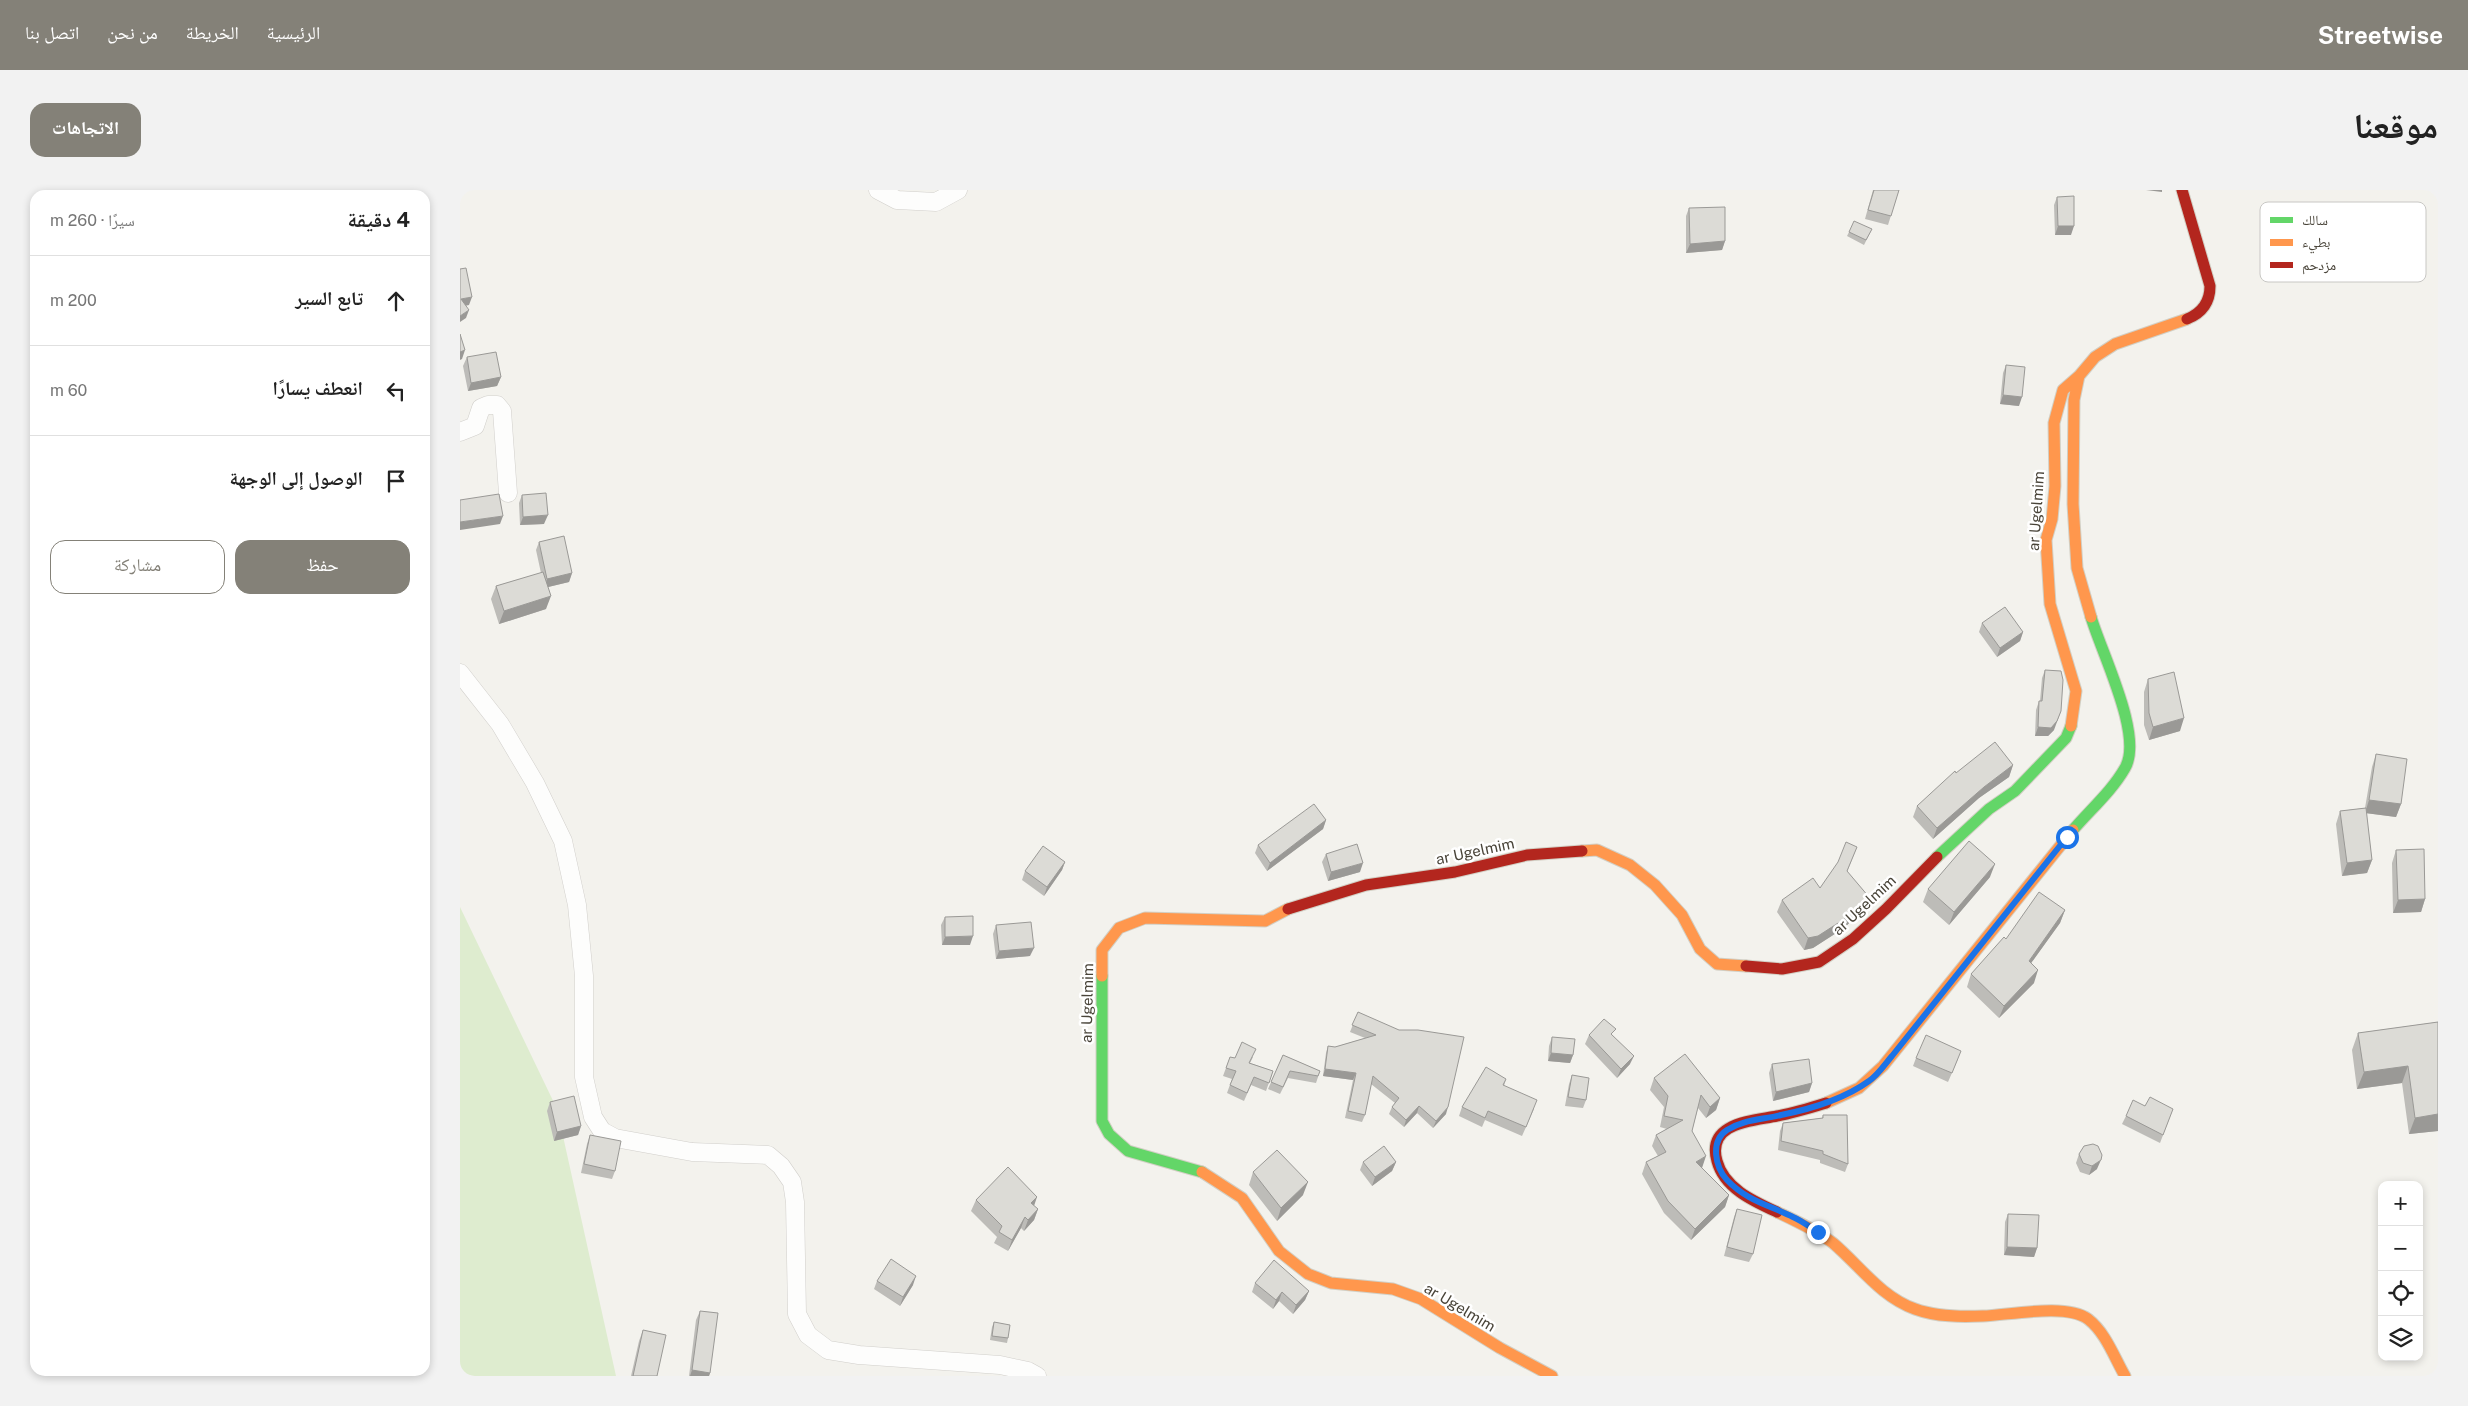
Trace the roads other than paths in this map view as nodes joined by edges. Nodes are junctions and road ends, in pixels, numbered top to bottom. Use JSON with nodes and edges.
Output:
{"nodes":[{"id":1,"x":878,"y":190,"type":"edge"},
{"id":2,"x":958,"y":190,"type":"edge"},
{"id":3,"x":2182,"y":190,"type":"edge"},
{"id":4,"x":2079,"y":376,"type":"junction"},
{"id":5,"x":460,"y":432,"type":"edge"},
{"id":6,"x":508,"y":493,"type":"dead end"},
{"id":7,"x":460,"y":673,"type":"edge"},
{"id":8,"x":1037,"y":1376,"type":"edge"},
{"id":9,"x":1552,"y":1376,"type":"edge"},
{"id":10,"x":2125,"y":1376,"type":"edge"}],
"edges":[{"from":1,"to":2,"type":"street"},
{"from":3,"to":4,"type":"street","name":"ar Ugelmim"},
{"from":4,"to":9,"type":"street","name":"ar Ugelmim"},
{"from":4,"to":10,"type":"street"},
{"from":5,"to":6,"type":"street"},
{"from":7,"to":8,"type":"street"}]}
